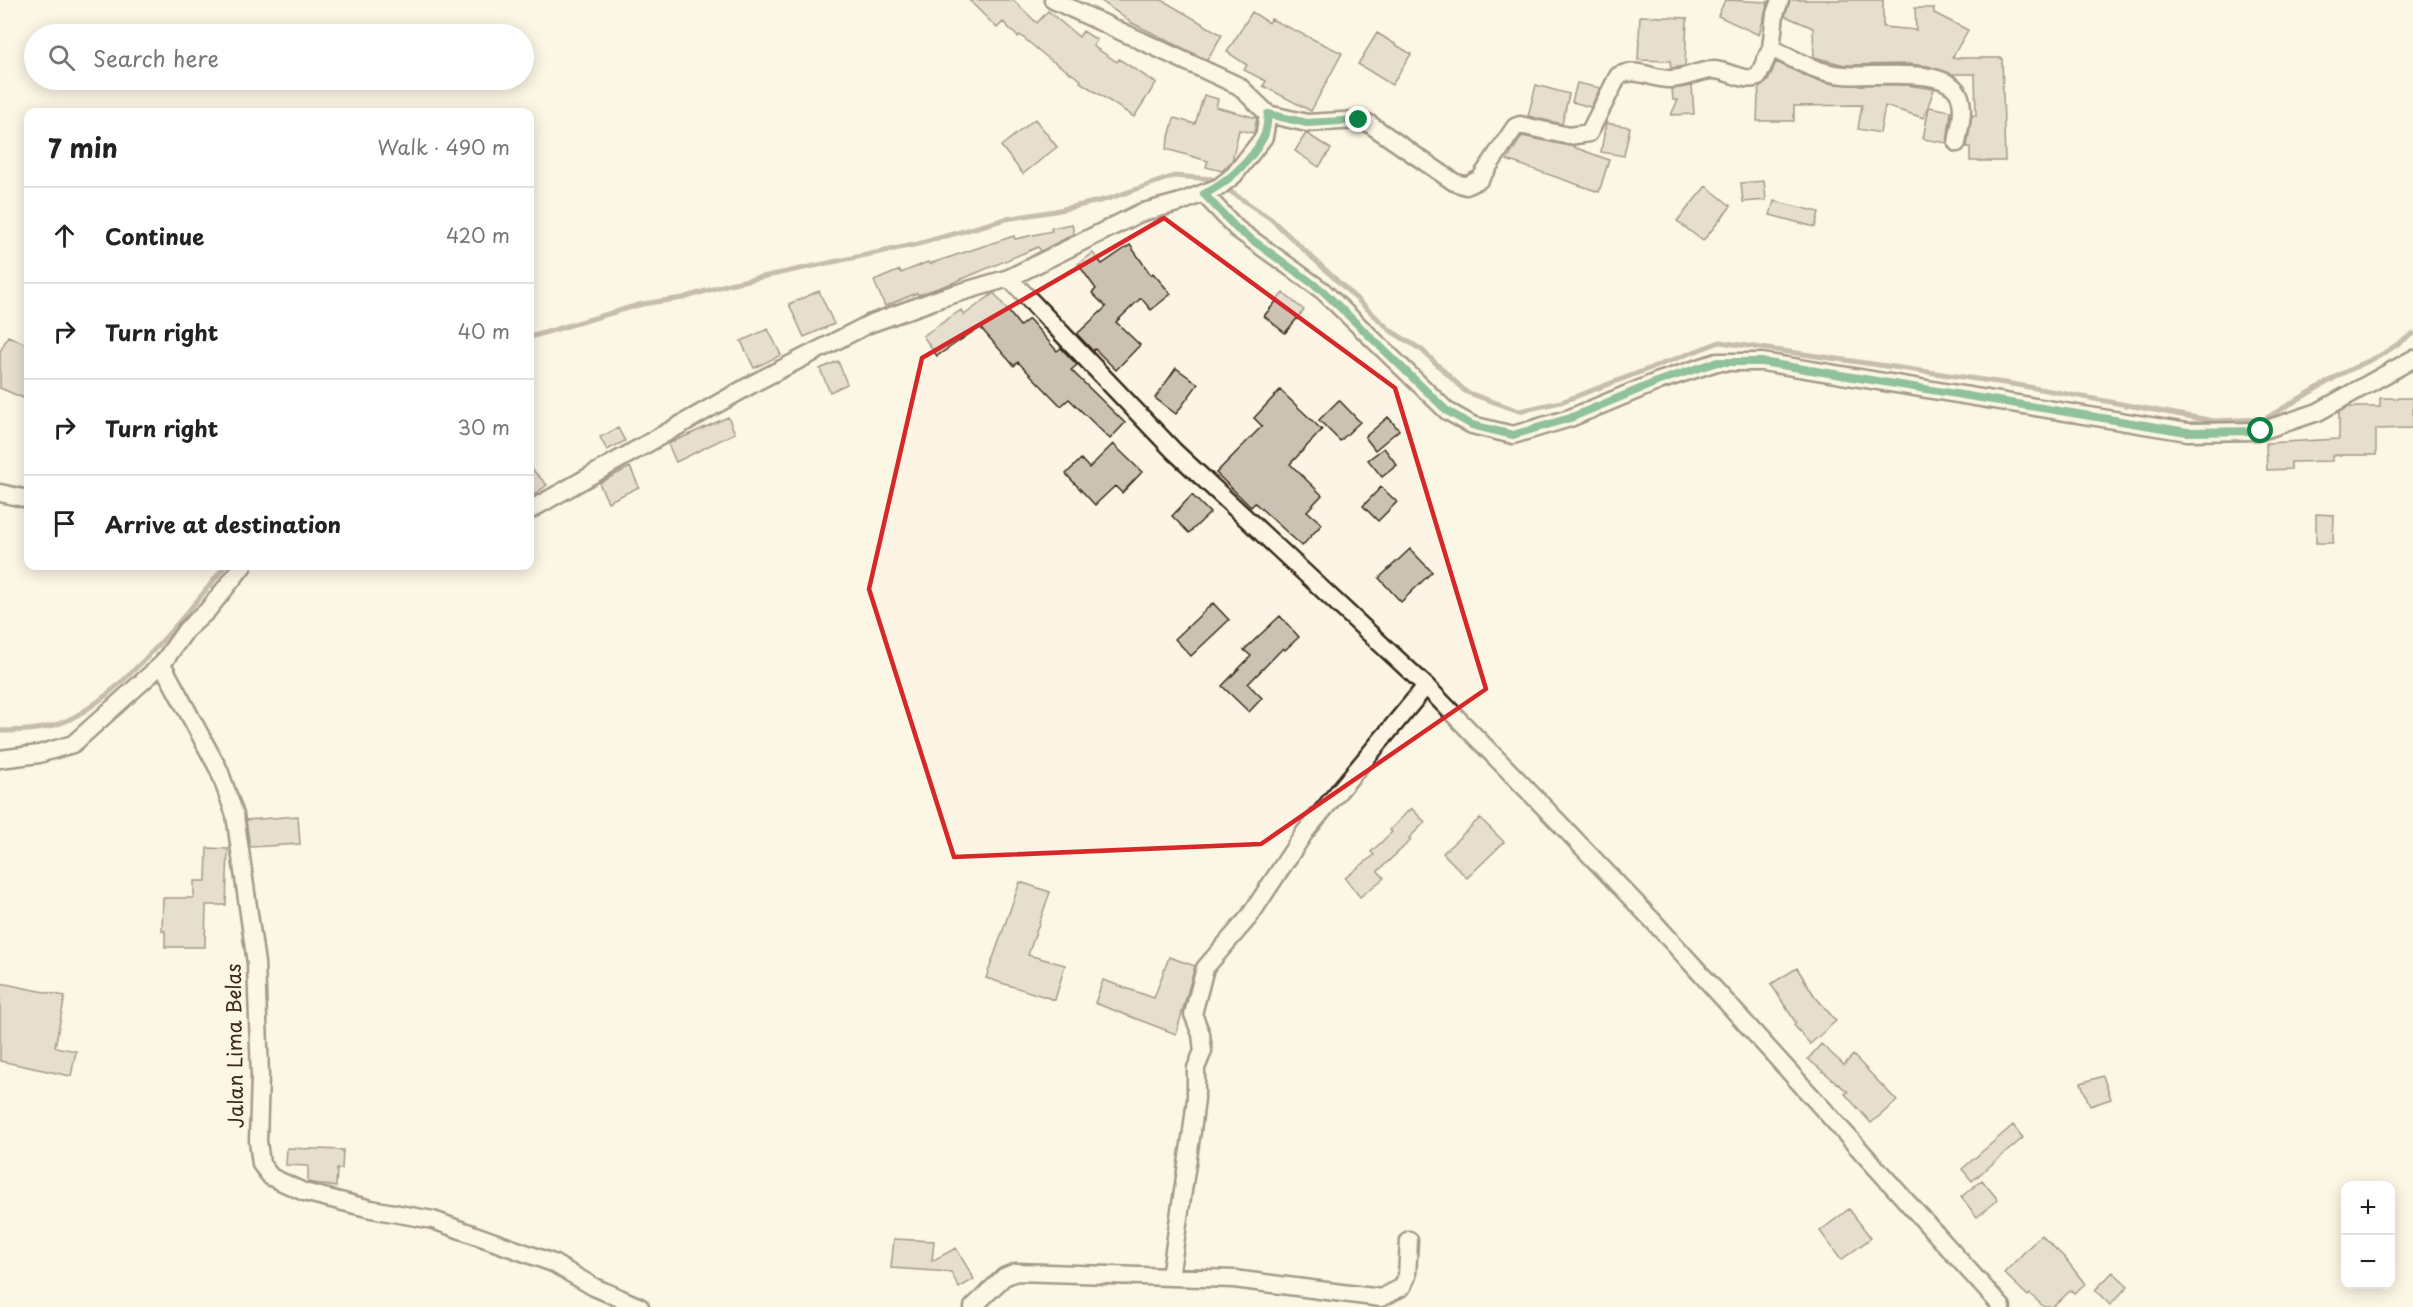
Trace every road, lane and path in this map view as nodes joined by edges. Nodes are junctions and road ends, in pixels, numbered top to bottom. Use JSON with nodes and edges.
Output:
{"nodes":[{"id":1,"x":1053,"y":0,"type":"edge"},
{"id":2,"x":1780,"y":0,"type":"edge"},
{"id":3,"x":1771,"y":48,"type":"junction"},
{"id":4,"x":1268,"y":114,"type":"junction"},
{"id":5,"x":1958,"y":143,"type":"dead end"},
{"id":6,"x":1204,"y":194,"type":"junction"},
{"id":7,"x":1009,"y":278,"type":"junction"},
{"id":8,"x":2413,"y":359,"type":"edge"},
{"id":9,"x":0,"y":493,"type":"edge"},
{"id":10,"x":24,"y":498,"type":"edge"},
{"id":11,"x":534,"y":508,"type":"edge"},
{"id":12,"x":240,"y":570,"type":"edge"},
{"id":13,"x":162,"y":663,"type":"junction"},
{"id":14,"x":1426,"y":686,"type":"junction"},
{"id":15,"x":0,"y":759,"type":"edge"},
{"id":16,"x":1409,"y":1240,"type":"dead end"},
{"id":17,"x":1170,"y":1277,"type":"junction"},
{"id":18,"x":640,"y":1307,"type":"edge"},
{"id":19,"x":973,"y":1307,"type":"edge"},
{"id":20,"x":2002,"y":1307,"type":"edge"}],
"edges":[{"from":1,"to":4,"type":"street"},
{"from":2,"to":3,"type":"street"},
{"from":3,"to":4,"type":"street"},
{"from":3,"to":5,"type":"street"},
{"from":4,"to":6,"type":"street"},
{"from":6,"to":7,"type":"street"},
{"from":6,"to":8,"type":"street"},
{"from":7,"to":11,"type":"street"},
{"from":7,"to":14,"type":"street"},
{"from":9,"to":10,"type":"street"},
{"from":12,"to":13,"type":"street"},
{"from":13,"to":15,"type":"street"},
{"from":13,"to":18,"type":"street","name":"Jalan Lima Belas"},
{"from":14,"to":17,"type":"street"},
{"from":14,"to":20,"type":"street"},
{"from":16,"to":17,"type":"street"},
{"from":17,"to":19,"type":"street"}]}
